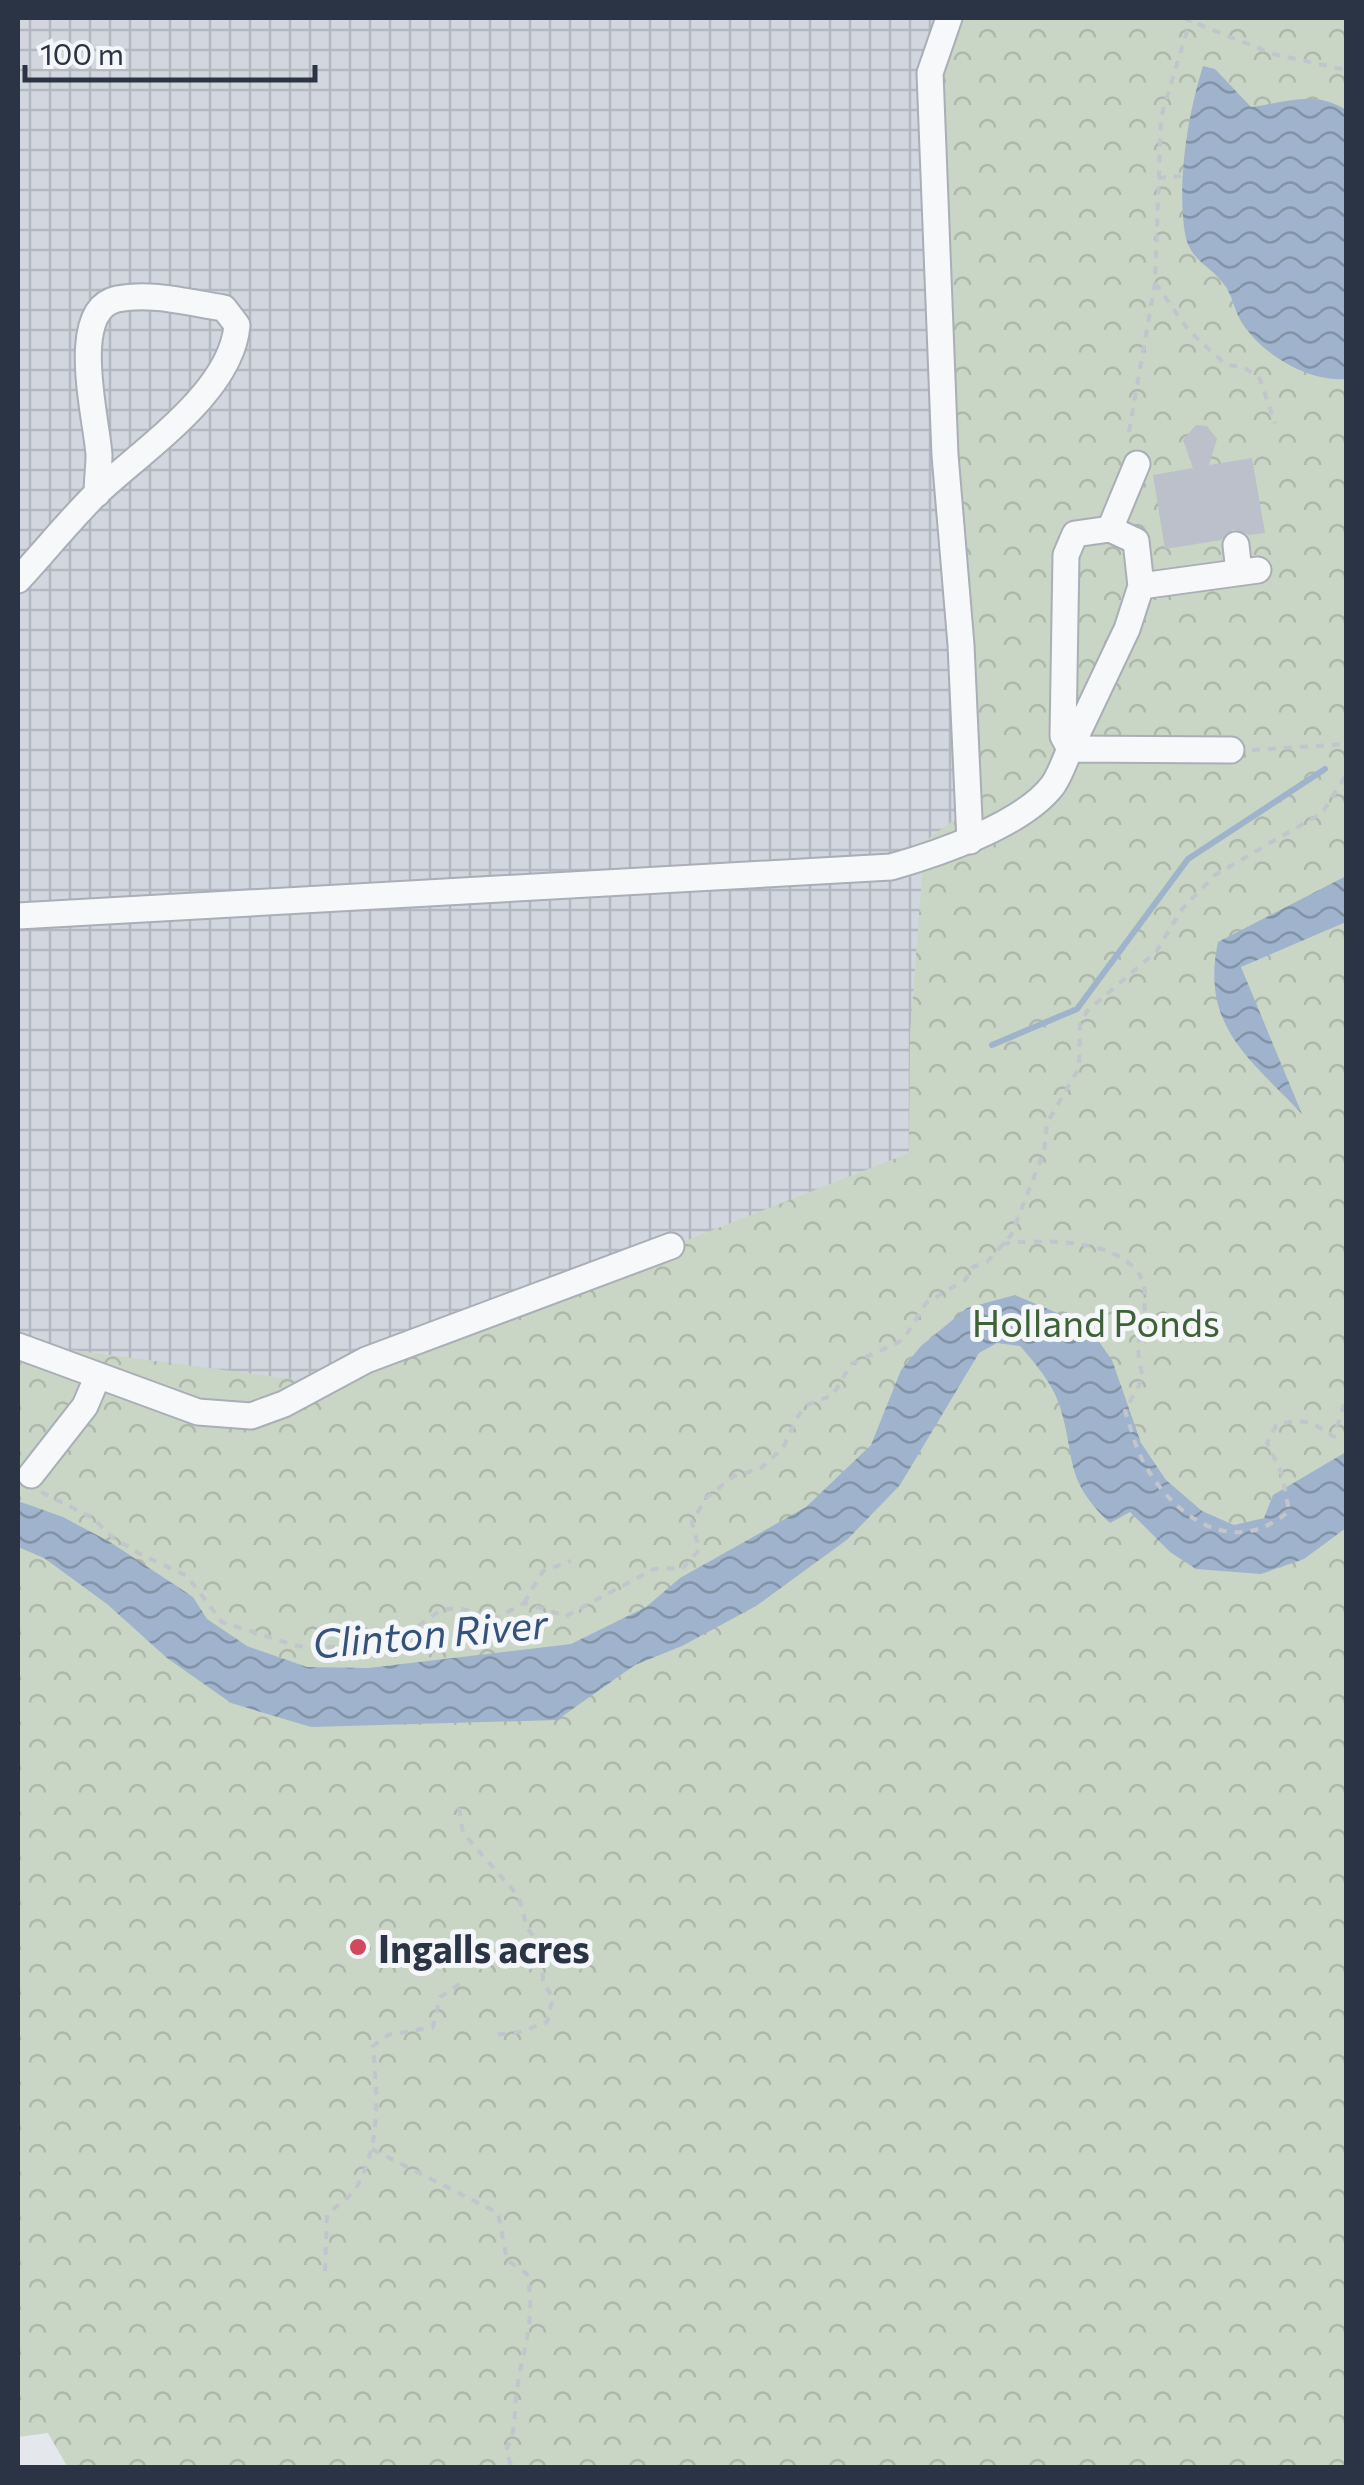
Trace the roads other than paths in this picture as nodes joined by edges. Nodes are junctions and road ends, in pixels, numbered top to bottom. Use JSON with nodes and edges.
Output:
{"nodes":[{"id":1,"x":949,"y":18,"type":"edge"},
{"id":2,"x":1137,"y":464,"type":"dead end"},
{"id":3,"x":97,"y":494,"type":"junction"},
{"id":4,"x":1110,"y":529,"type":"junction"},
{"id":5,"x":1236,"y":545,"type":"dead end"},
{"id":6,"x":18,"y":580,"type":"edge"},
{"id":7,"x":1142,"y":586,"type":"junction"},
{"id":8,"x":1070,"y":749,"type":"junction"},
{"id":9,"x":1231,"y":750,"type":"road end"},
{"id":10,"x":970,"y":841,"type":"junction"},
{"id":11,"x":18,"y":916,"type":"edge"},
{"id":12,"x":670,"y":1246,"type":"dead end"},
{"id":13,"x":18,"y":1346,"type":"edge"},
{"id":14,"x":97,"y":1378,"type":"junction"},
{"id":15,"x":34,"y":1483,"type":"road end"}],
"edges":[{"from":1,"to":10,"type":"lane"},
{"from":2,"to":4,"type":"lane"},
{"from":3,"to":3,"type":"lane"},
{"from":3,"to":6,"type":"lane"},
{"from":4,"to":7,"type":"lane"},
{"from":4,"to":8,"type":"lane"},
{"from":5,"to":7,"type":"lane"},
{"from":7,"to":8,"type":"lane"},
{"from":8,"to":9,"type":"lane"},
{"from":8,"to":10,"type":"lane"},
{"from":10,"to":11,"type":"lane"},
{"from":12,"to":14,"type":"lane"},
{"from":13,"to":14,"type":"lane"},
{"from":14,"to":15,"type":"lane"}]}
